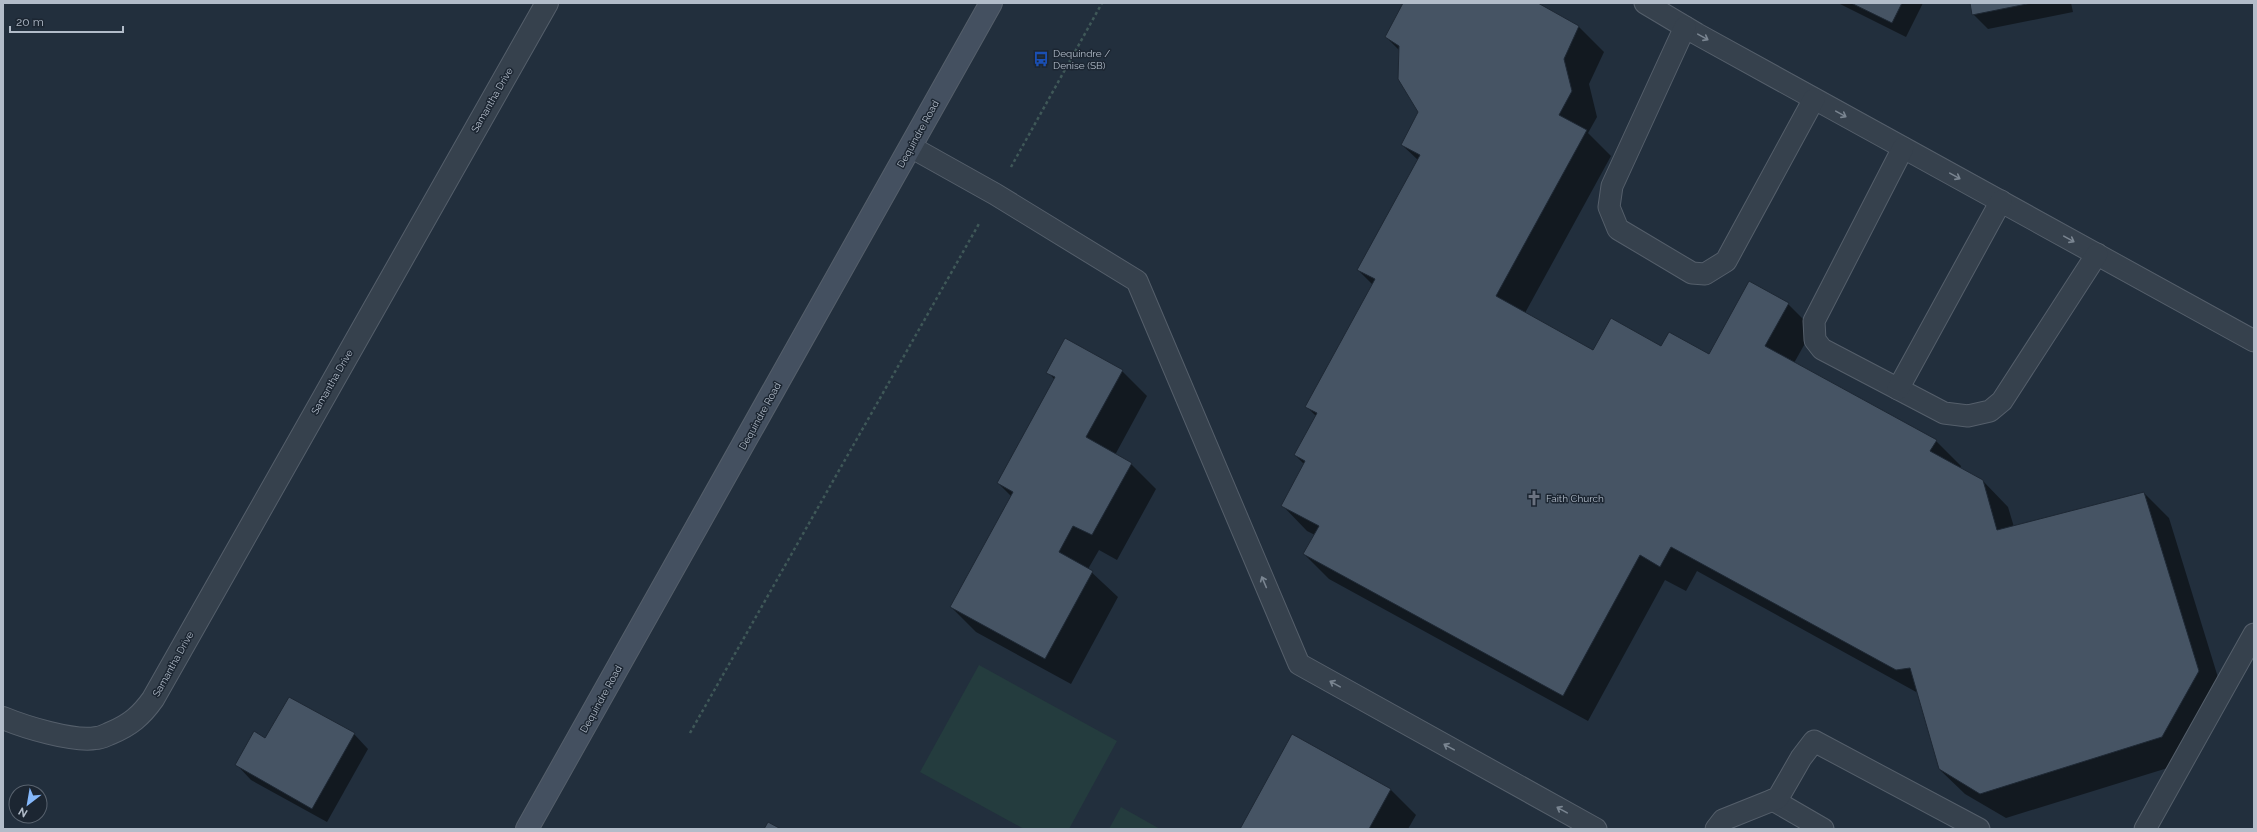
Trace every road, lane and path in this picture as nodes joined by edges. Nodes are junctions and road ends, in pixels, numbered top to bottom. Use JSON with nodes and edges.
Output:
{"nodes":[{"id":1,"x":547,"y":3,"type":"edge"},
{"id":2,"x":991,"y":3,"type":"edge"},
{"id":3,"x":1102,"y":3,"type":"edge"},
{"id":4,"x":1645,"y":3,"type":"edge"},
{"id":5,"x":1685,"y":27,"type":"junction"},
{"id":6,"x":1814,"y":99,"type":"junction"},
{"id":7,"x":911,"y":147,"type":"junction"},
{"id":8,"x":1903,"y":148,"type":"junction"},
{"id":9,"x":1007,"y":174,"type":"dead end"},
{"id":10,"x":2001,"y":201,"type":"junction"},
{"id":11,"x":983,"y":216,"type":"dead end"},
{"id":12,"x":2097,"y":254,"type":"junction"},
{"id":13,"x":2254,"y":341,"type":"edge"},
{"id":14,"x":1898,"y":389,"type":"junction"},
{"id":15,"x":2254,"y":634,"type":"edge"},
{"id":16,"x":3,"y":718,"type":"edge"},
{"id":17,"x":690,"y":733,"type":"dead end"},
{"id":18,"x":1773,"y":800,"type":"junction"},
{"id":19,"x":527,"y":829,"type":"edge"},
{"id":20,"x":1596,"y":829,"type":"edge"},
{"id":21,"x":1716,"y":829,"type":"edge"},
{"id":22,"x":1823,"y":829,"type":"edge"},
{"id":23,"x":1979,"y":829,"type":"edge"},
{"id":24,"x":2145,"y":829,"type":"edge"}],
"edges":[{"from":1,"to":16,"type":"street","name":"Samantha Drive"},
{"from":2,"to":7,"type":"main road","name":"Dequindre Road"},
{"from":3,"to":9,"type":"path"},
{"from":4,"to":5,"type":"lane"},
{"from":5,"to":6,"type":"lane","one_way":true},
{"from":5,"to":6,"type":"lane"},
{"from":6,"to":8,"type":"lane","one_way":true},
{"from":7,"to":19,"type":"main road","name":"Dequindre Road"},
{"from":20,"to":7,"type":"lane","one_way":true},
{"from":8,"to":10,"type":"lane","one_way":true},
{"from":8,"to":14,"type":"lane"},
{"from":10,"to":12,"type":"lane","one_way":true},
{"from":10,"to":14,"type":"lane"},
{"from":11,"to":17,"type":"path"},
{"from":12,"to":13,"type":"lane"},
{"from":12,"to":14,"type":"lane"},
{"from":15,"to":24,"type":"lane"},
{"from":18,"to":21,"type":"lane"},
{"from":18,"to":22,"type":"lane"},
{"from":18,"to":23,"type":"lane"}]}
